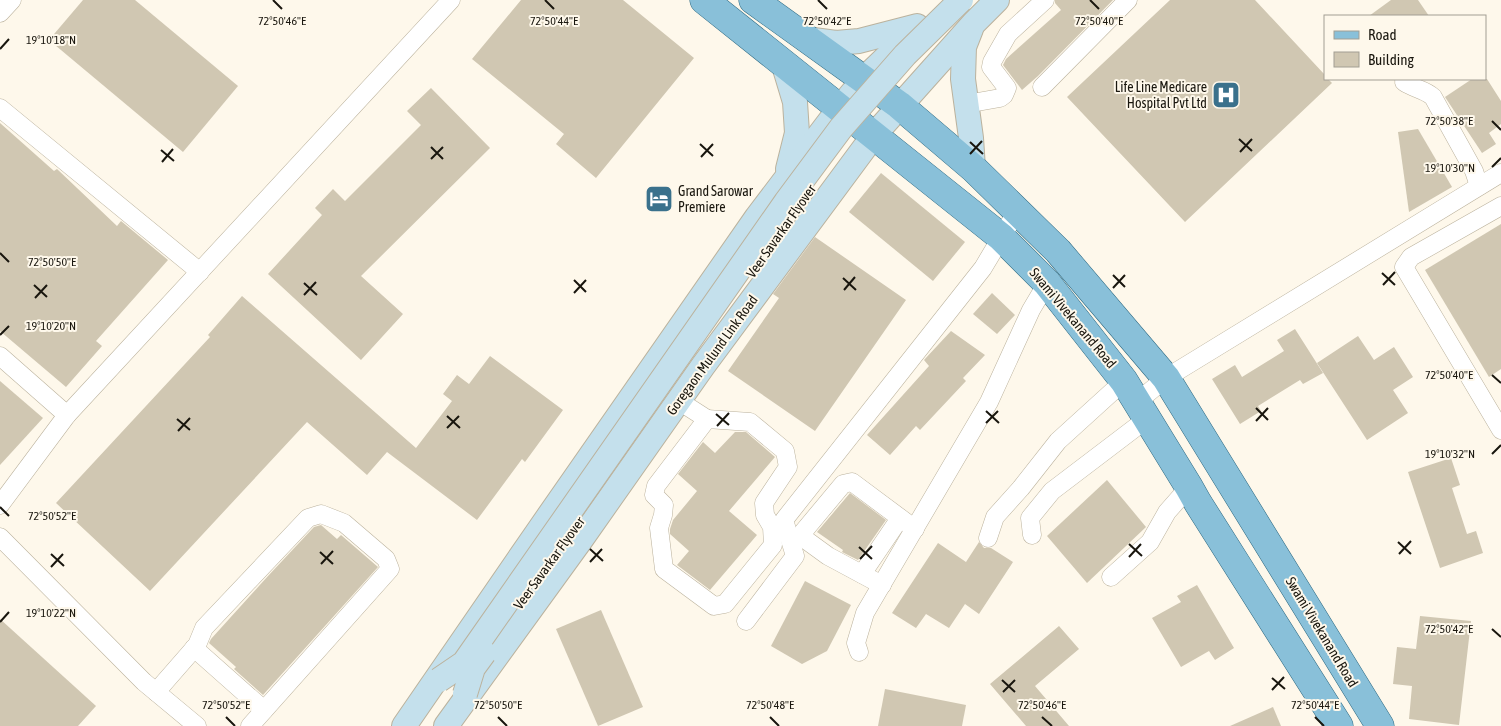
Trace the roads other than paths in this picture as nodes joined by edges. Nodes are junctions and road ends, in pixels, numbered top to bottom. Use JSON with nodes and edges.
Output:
{"nodes":[{"id":1,"x":12,"y":0,"type":"edge"},
{"id":2,"x":451,"y":0,"type":"edge"},
{"id":3,"x":704,"y":0,"type":"edge"},
{"id":4,"x":753,"y":0,"type":"edge"},
{"id":5,"x":946,"y":0,"type":"edge"},
{"id":6,"x":961,"y":0,"type":"edge"},
{"id":7,"x":997,"y":0,"type":"edge"},
{"id":8,"x":1045,"y":0,"type":"edge"},
{"id":9,"x":1128,"y":0,"type":"edge"},
{"id":10,"x":975,"y":12,"type":"edge"},
{"id":11,"x":0,"y":13,"type":"edge"},
{"id":12,"x":920,"y":25,"type":"junction"},
{"id":13,"x":806,"y":39,"type":"junction"},
{"id":14,"x":783,"y":62,"type":"junction"},
{"id":15,"x":864,"y":79,"type":"junction"},
{"id":16,"x":1404,"y":82,"type":"dead end"},
{"id":17,"x":1042,"y":87,"type":"dead end"},
{"id":18,"x":966,"y":104,"type":"junction"},
{"id":19,"x":899,"y":106,"type":"junction"},
{"id":20,"x":0,"y":108,"type":"edge"},
{"id":21,"x":839,"y":109,"type":"junction"},
{"id":22,"x":874,"y":135,"type":"junction"},
{"id":23,"x":973,"y":168,"type":"junction"},
{"id":24,"x":1501,"y":173,"type":"edge"},
{"id":25,"x":1480,"y":186,"type":"junction"},
{"id":26,"x":1501,"y":206,"type":"edge"},
{"id":27,"x":1017,"y":211,"type":"junction"},
{"id":28,"x":758,"y":217,"type":"junction"},
{"id":29,"x":1398,"y":236,"type":"junction"},
{"id":30,"x":1002,"y":237,"type":"junction"},
{"id":31,"x":1417,"y":260,"type":"junction"},
{"id":32,"x":200,"y":272,"type":"junction"},
{"id":33,"x":1047,"y":283,"type":"junction"},
{"id":34,"x":0,"y":356,"type":"edge"},
{"id":35,"x":1166,"y":378,"type":"junction"},
{"id":36,"x":1136,"y":400,"type":"junction"},
{"id":37,"x":679,"y":401,"type":"junction"},
{"id":38,"x":67,"y":416,"type":"junction"},
{"id":39,"x":707,"y":419,"type":"junction"},
{"id":40,"x":1501,"y":430,"type":"edge"},
{"id":41,"x":1189,"y":487,"type":"junction"},
{"id":42,"x":0,"y":505,"type":"edge"},
{"id":43,"x":900,"y":518,"type":"junction"},
{"id":44,"x":914,"y":529,"type":"junction"},
{"id":45,"x":1032,"y":535,"type":"dead end"},
{"id":46,"x":0,"y":537,"type":"edge"},
{"id":47,"x":988,"y":538,"type":"dead end"},
{"id":48,"x":862,"y":574,"type":"junction"},
{"id":49,"x":1111,"y":577,"type":"dead end"},
{"id":50,"x":882,"y":585,"type":"junction"},
{"id":51,"x":746,"y":621,"type":"dead end"},
{"id":52,"x":194,"y":648,"type":"junction"},
{"id":53,"x":859,"y":652,"type":"dead end"},
{"id":54,"x":436,"y":682,"type":"junction"},
{"id":55,"x":156,"y":692,"type":"junction"},
{"id":56,"x":463,"y":699,"type":"junction"},
{"id":57,"x":264,"y":710,"type":"junction"},
{"id":58,"x":197,"y":726,"type":"edge"},
{"id":59,"x":250,"y":726,"type":"edge"},
{"id":60,"x":404,"y":726,"type":"edge"},
{"id":61,"x":446,"y":726,"type":"edge"},
{"id":62,"x":1339,"y":726,"type":"edge"},
{"id":63,"x":1380,"y":726,"type":"edge"}],
"edges":[{"from":1,"to":11,"type":"street"},
{"from":2,"to":32,"type":"street"},
{"from":3,"to":14,"type":"main road","name":"Swami Vivekanand Road"},
{"from":4,"to":13,"type":"main road","name":"Swami Vivekanand Road"},
{"from":5,"to":12,"type":"main road"},
{"from":6,"to":54,"type":"main road","name":"Veer Savarkar Flyover","bridge":true},
{"from":7,"to":10,"type":"main road","name":"Goregaon Mulund Link Road"},
{"from":8,"to":18,"type":"street"},
{"from":9,"to":17,"type":"street"},
{"from":10,"to":18,"type":"main road"},
{"from":10,"to":19,"type":"main road","name":"Goregaon Mulund Link Road"},
{"from":10,"to":56,"type":"main road","name":"Veer Savarkar Flyover","bridge":true},
{"from":12,"to":13,"type":"main road"},
{"from":12,"to":15,"type":"main road"},
{"from":13,"to":15,"type":"main road","name":"Swami Vivekanand Road"},
{"from":14,"to":21,"type":"main road","name":"Swami Vivekanand Road"},
{"from":14,"to":28,"type":"main road"},
{"from":15,"to":19,"type":"main road","name":"Swami Vivekanand Road"},
{"from":15,"to":21,"type":"main road"},
{"from":16,"to":25,"type":"street"},
{"from":18,"to":23,"type":"main road"},
{"from":19,"to":22,"type":"main road","name":"Goregaon Mulund Link Road"},
{"from":19,"to":23,"type":"main road","name":"Swami Vivekanand Road"},
{"from":20,"to":32,"type":"street"},
{"from":21,"to":22,"type":"main road","name":"Swami Vivekanand Road"},
{"from":21,"to":28,"type":"main road"},
{"from":22,"to":30,"type":"main road","name":"Swami Vivekanand Road"},
{"from":22,"to":37,"type":"main road","name":"Goregaon Mulund Link Road"},
{"from":23,"to":27,"type":"main road","name":"Swami Vivekanand Road"},
{"from":24,"to":25,"type":"street"},
{"from":25,"to":29,"type":"street"},
{"from":26,"to":31,"type":"street"},
{"from":27,"to":30,"type":"street"},
{"from":27,"to":35,"type":"main road","name":"Swami Vivekanand Road"},
{"from":28,"to":54,"type":"main road"},
{"from":29,"to":31,"type":"street"},
{"from":29,"to":35,"type":"street"},
{"from":30,"to":33,"type":"main road","name":"Swami Vivekanand Road"},
{"from":30,"to":51,"type":"street"},
{"from":31,"to":40,"type":"street"},
{"from":32,"to":38,"type":"street"},
{"from":33,"to":36,"type":"main road","name":"Swami Vivekanand Road"},
{"from":33,"to":44,"type":"street"},
{"from":34,"to":38,"type":"street"},
{"from":35,"to":36,"type":"street"},
{"from":35,"to":63,"type":"main road","name":"Swami Vivekanand Road"},
{"from":36,"to":41,"type":"main road","name":"Swami Vivekanand Road"},
{"from":36,"to":45,"type":"street"},
{"from":36,"to":47,"type":"street"},
{"from":37,"to":39,"type":"street"},
{"from":37,"to":56,"type":"main road","name":"Goregaon Mulund Link Road"},
{"from":38,"to":42,"type":"street"},
{"from":39,"to":39,"type":"street"},
{"from":41,"to":49,"type":"street"},
{"from":41,"to":62,"type":"main road","name":"Swami Vivekanand Road"},
{"from":43,"to":44,"type":"street"},
{"from":43,"to":48,"type":"street"},
{"from":43,"to":48,"type":"street"},
{"from":44,"to":50,"type":"street"},
{"from":46,"to":55,"type":"street"},
{"from":48,"to":50,"type":"street"},
{"from":50,"to":53,"type":"street"},
{"from":52,"to":55,"type":"street"},
{"from":52,"to":57,"type":"street"},
{"from":52,"to":57,"type":"street"},
{"from":54,"to":60,"type":"main road"},
{"from":55,"to":58,"type":"street"},
{"from":56,"to":61,"type":"main road","name":"Goregaon Mulund Link Road"},
{"from":57,"to":59,"type":"street"}]}
